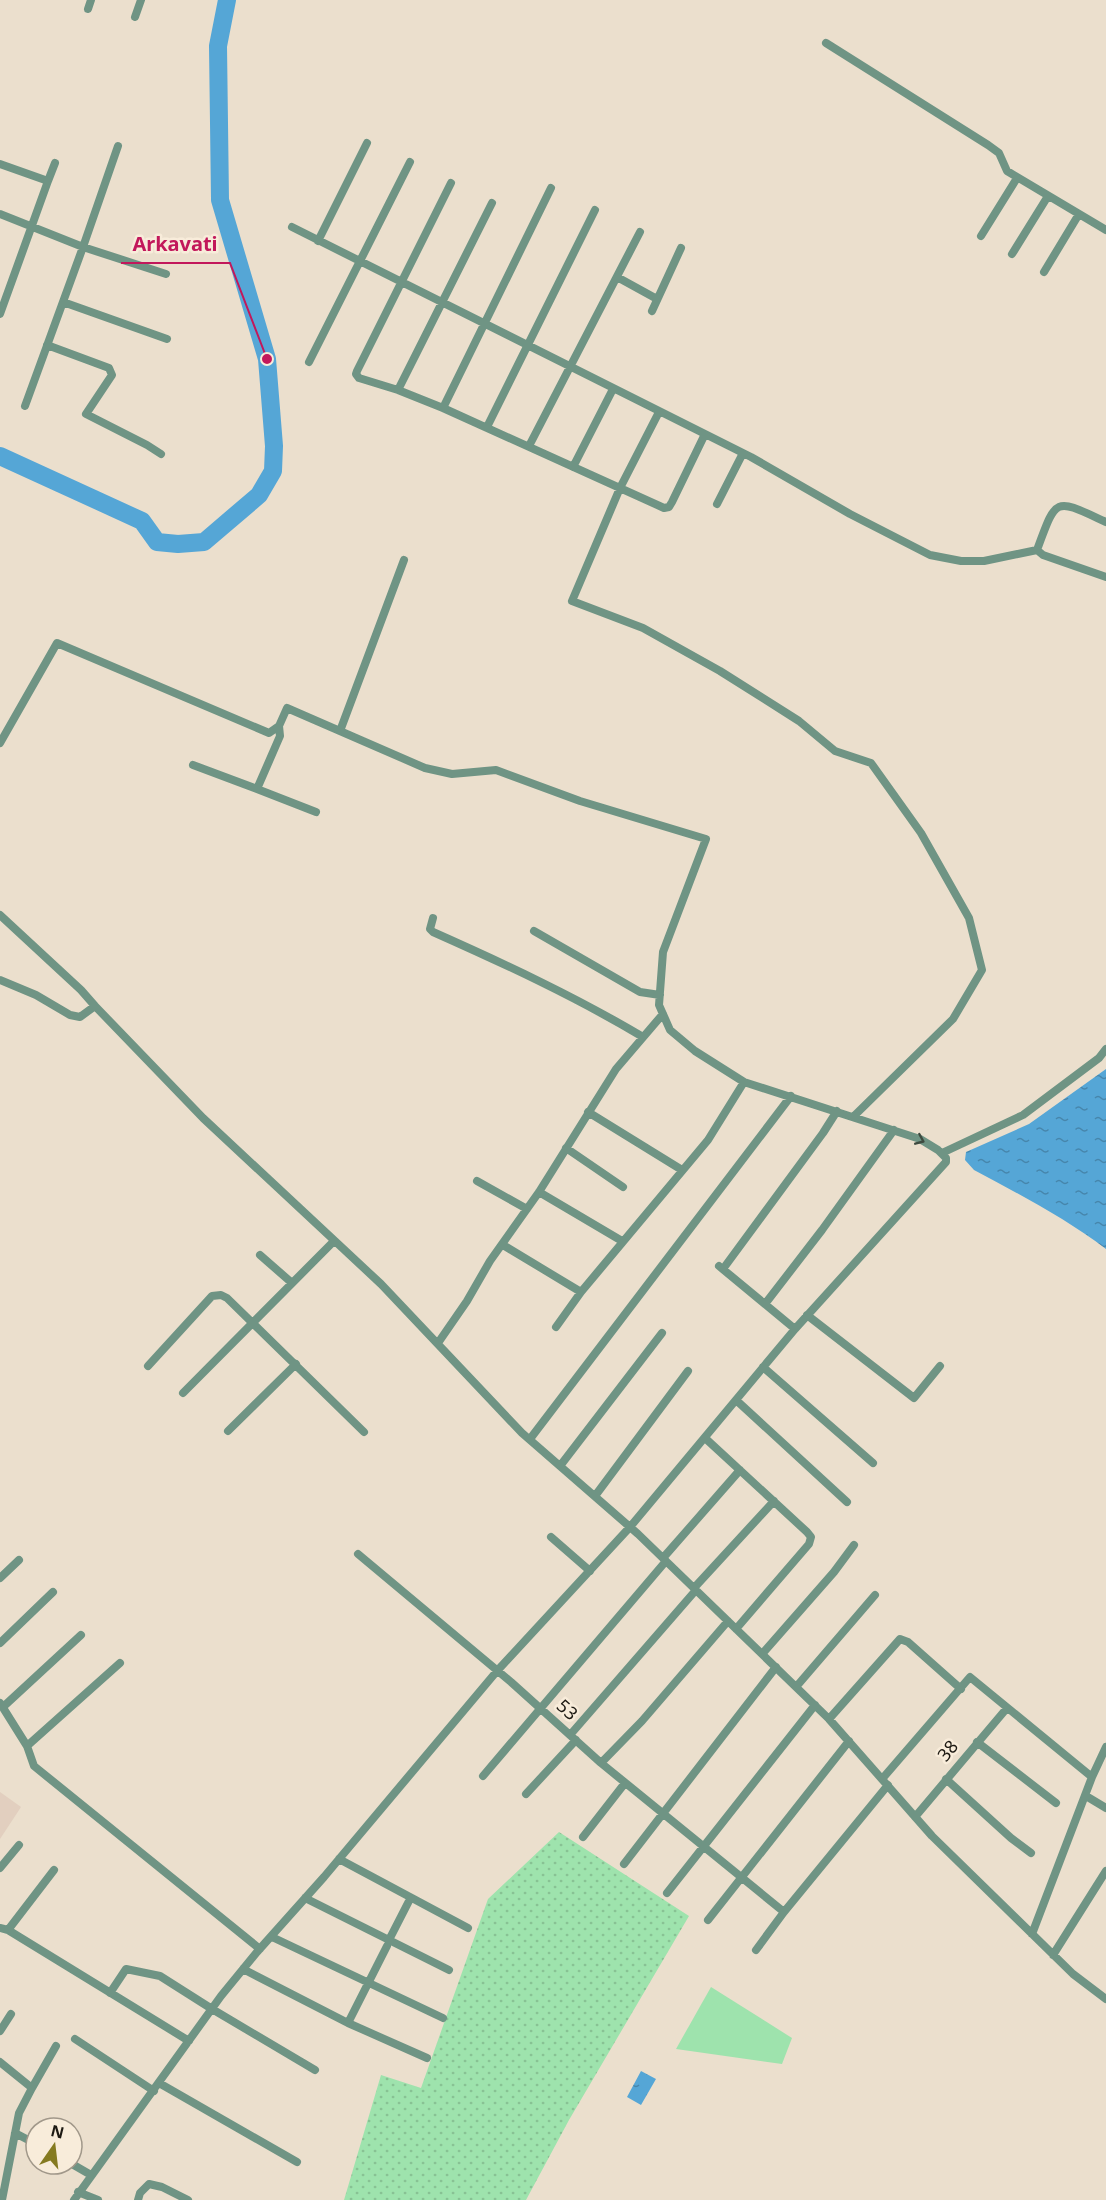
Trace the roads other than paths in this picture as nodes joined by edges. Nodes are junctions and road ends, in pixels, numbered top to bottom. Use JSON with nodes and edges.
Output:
{"nodes":[{"id":1,"x":141,"y":0,"type":"edge"},
{"id":2,"x":135,"y":17,"type":"dead end"},
{"id":3,"x":826,"y":43,"type":"dead end"},
{"id":4,"x":367,"y":143,"type":"dead end"},
{"id":5,"x":118,"y":146,"type":"dead end"},
{"id":6,"x":410,"y":162,"type":"dead end"},
{"id":7,"x":55,"y":163,"type":"dead end"},
{"id":8,"x":0,"y":164,"type":"edge"},
{"id":9,"x":1017,"y":178,"type":"junction"},
{"id":10,"x":48,"y":181,"type":"junction"},
{"id":11,"x":451,"y":183,"type":"dead end"},
{"id":12,"x":551,"y":188,"type":"dead end"},
{"id":13,"x":1048,"y":196,"type":"junction"},
{"id":14,"x":492,"y":203,"type":"dead end"},
{"id":15,"x":595,"y":210,"type":"dead end"},
{"id":16,"x":0,"y":214,"type":"edge"},
{"id":17,"x":1079,"y":214,"type":"junction"},
{"id":18,"x":31,"y":225,"type":"junction"},
{"id":19,"x":291,"y":227,"type":"dead end"},
{"id":20,"x":1106,"y":230,"type":"edge"},
{"id":21,"x":640,"y":232,"type":"dead end"},
{"id":22,"x":981,"y":236,"type":"dead end"},
{"id":23,"x":318,"y":241,"type":"junction"},
{"id":24,"x":83,"y":247,"type":"junction"},
{"id":25,"x":681,"y":248,"type":"dead end"},
{"id":26,"x":1012,"y":254,"type":"dead end"},
{"id":27,"x":360,"y":262,"type":"junction"},
{"id":28,"x":1044,"y":272,"type":"dead end"},
{"id":29,"x":166,"y":274,"type":"dead end"},
{"id":30,"x":617,"y":277,"type":"junction"},
{"id":31,"x":401,"y":282,"type":"junction"},
{"id":32,"x":657,"y":299,"type":"junction"},
{"id":33,"x":63,"y":302,"type":"junction"},
{"id":34,"x":442,"y":303,"type":"junction"},
{"id":35,"x":652,"y":311,"type":"dead end"},
{"id":36,"x":0,"y":314,"type":"edge"},
{"id":37,"x":484,"y":324,"type":"junction"},
{"id":38,"x":166,"y":339,"type":"dead end"},
{"id":39,"x":47,"y":345,"type":"junction"},
{"id":40,"x":527,"y":346,"type":"junction"},
{"id":41,"x":309,"y":362,"type":"dead end"},
{"id":42,"x":570,"y":368,"type":"junction"},
{"id":43,"x":613,"y":389,"type":"junction"},
{"id":44,"x":398,"y":390,"type":"junction"},
{"id":45,"x":25,"y":406,"type":"dead end"},
{"id":46,"x":443,"y":408,"type":"junction"},
{"id":47,"x":659,"y":412,"type":"junction"},
{"id":48,"x":487,"y":428,"type":"junction"},
{"id":49,"x":705,"y":434,"type":"junction"},
{"id":50,"x":529,"y":446,"type":"junction"},
{"id":51,"x":743,"y":453,"type":"junction"},
{"id":52,"x":161,"y":454,"type":"dead end"},
{"id":53,"x":573,"y":467,"type":"junction"},
{"id":54,"x":620,"y":488,"type":"junction"},
{"id":55,"x":717,"y":504,"type":"dead end"},
{"id":56,"x":1106,"y":522,"type":"edge"},
{"id":57,"x":1037,"y":549,"type":"junction"},
{"id":58,"x":404,"y":561,"type":"dead end"},
{"id":59,"x":1106,"y":577,"type":"edge"},
{"id":60,"x":279,"y":726,"type":"junction"},
{"id":61,"x":340,"y":731,"type":"junction"},
{"id":62,"x":0,"y":743,"type":"edge"},
{"id":63,"x":193,"y":765,"type":"dead end"},
{"id":64,"x":257,"y":789,"type":"junction"},
{"id":65,"x":316,"y":812,"type":"dead end"},
{"id":66,"x":0,"y":915,"type":"edge"},
{"id":67,"x":433,"y":918,"type":"dead end"},
{"id":68,"x":534,"y":931,"type":"dead end"},
{"id":69,"x":0,"y":980,"type":"edge"},
{"id":70,"x":660,"y":995,"type":"junction"},
{"id":71,"x":95,"y":1006,"type":"junction"},
{"id":72,"x":663,"y":1014,"type":"junction"},
{"id":73,"x":643,"y":1037,"type":"junction"},
{"id":74,"x":1106,"y":1049,"type":"edge"},
{"id":75,"x":744,"y":1082,"type":"junction"},
{"id":76,"x":791,"y":1096,"type":"junction"},
{"id":77,"x":837,"y":1111,"type":"junction"},
{"id":78,"x":588,"y":1112,"type":"junction"},
{"id":79,"x":854,"y":1116,"type":"junction"},
{"id":80,"x":894,"y":1130,"type":"junction"},
{"id":81,"x":566,"y":1148,"type":"junction"},
{"id":82,"x":942,"y":1153,"type":"junction"},
{"id":83,"x":682,"y":1170,"type":"junction"},
{"id":84,"x":477,"y":1181,"type":"dead end"},
{"id":85,"x":623,"y":1187,"type":"dead end"},
{"id":86,"x":539,"y":1192,"type":"junction"},
{"id":87,"x":527,"y":1209,"type":"junction"},
{"id":88,"x":334,"y":1241,"type":"junction"},
{"id":89,"x":622,"y":1241,"type":"junction"},
{"id":90,"x":503,"y":1245,"type":"junction"},
{"id":91,"x":260,"y":1255,"type":"dead end"},
{"id":92,"x":292,"y":1284,"type":"junction"},
{"id":93,"x":581,"y":1292,"type":"junction"},
{"id":94,"x":765,"y":1304,"type":"junction"},
{"id":95,"x":807,"y":1316,"type":"junction"},
{"id":96,"x":253,"y":1323,"type":"junction"},
{"id":97,"x":556,"y":1327,"type":"dead end"},
{"id":98,"x":795,"y":1329,"type":"junction"},
{"id":99,"x":662,"y":1333,"type":"dead end"},
{"id":100,"x":438,"y":1344,"type":"junction"},
{"id":101,"x":296,"y":1364,"type":"junction"},
{"id":102,"x":148,"y":1366,"type":"dead end"},
{"id":103,"x":940,"y":1366,"type":"dead end"},
{"id":104,"x":763,"y":1367,"type":"junction"},
{"id":105,"x":688,"y":1371,"type":"dead end"},
{"id":106,"x":183,"y":1393,"type":"dead end"},
{"id":107,"x":736,"y":1400,"type":"junction"},
{"id":108,"x":228,"y":1431,"type":"dead end"},
{"id":109,"x":364,"y":1432,"type":"dead end"},
{"id":110,"x":705,"y":1438,"type":"junction"},
{"id":111,"x":530,"y":1439,"type":"junction"},
{"id":112,"x":873,"y":1462,"type":"dead end"},
{"id":113,"x":560,"y":1466,"type":"junction"},
{"id":114,"x":740,"y":1470,"type":"junction"},
{"id":115,"x":595,"y":1496,"type":"junction"},
{"id":116,"x":774,"y":1501,"type":"junction"},
{"id":117,"x":847,"y":1502,"type":"dead end"},
{"id":118,"x":630,"y":1527,"type":"junction"},
{"id":119,"x":551,"y":1537,"type":"dead end"},
{"id":120,"x":854,"y":1545,"type":"dead end"},
{"id":121,"x":358,"y":1554,"type":"dead end"},
{"id":122,"x":664,"y":1559,"type":"junction"},
{"id":123,"x":19,"y":1560,"type":"dead end"},
{"id":124,"x":590,"y":1571,"type":"junction"},
{"id":125,"x":0,"y":1578,"type":"edge"},
{"id":126,"x":695,"y":1589,"type":"junction"},
{"id":127,"x":53,"y":1592,"type":"dead end"},
{"id":128,"x":875,"y":1595,"type":"dead end"},
{"id":129,"x":728,"y":1621,"type":"junction"},
{"id":130,"x":736,"y":1629,"type":"junction"},
{"id":131,"x":81,"y":1635,"type":"dead end"},
{"id":132,"x":0,"y":1642,"type":"edge"},
{"id":133,"x":762,"y":1654,"type":"junction"},
{"id":134,"x":120,"y":1663,"type":"dead end"},
{"id":135,"x":776,"y":1667,"type":"junction"},
{"id":136,"x":497,"y":1671,"type":"junction"},
{"id":137,"x":796,"y":1687,"type":"junction"},
{"id":138,"x":961,"y":1689,"type":"junction"},
{"id":139,"x":2,"y":1705,"type":"edge"},
{"id":140,"x":815,"y":1706,"type":"junction"},
{"id":141,"x":540,"y":1708,"type":"junction"},
{"id":142,"x":1007,"y":1708,"type":"junction"},
{"id":143,"x":829,"y":1719,"type":"junction"},
{"id":144,"x":573,"y":1738,"type":"junction"},
{"id":145,"x":849,"y":1741,"type":"junction"},
{"id":146,"x":977,"y":1742,"type":"junction"},
{"id":147,"x":27,"y":1746,"type":"junction"},
{"id":148,"x":1106,"y":1747,"type":"edge"},
{"id":149,"x":601,"y":1763,"type":"junction"},
{"id":150,"x":483,"y":1776,"type":"dead end"},
{"id":151,"x":1092,"y":1777,"type":"junction"},
{"id":152,"x":946,"y":1779,"type":"junction"},
{"id":153,"x":885,"y":1782,"type":"junction"},
{"id":154,"x":625,"y":1783,"type":"junction"},
{"id":155,"x":526,"y":1794,"type":"dead end"},
{"id":156,"x":1086,"y":1796,"type":"junction"},
{"id":157,"x":1056,"y":1803,"type":"dead end"},
{"id":158,"x":1106,"y":1808,"type":"edge"},
{"id":159,"x":663,"y":1814,"type":"junction"},
{"id":160,"x":915,"y":1817,"type":"junction"},
{"id":161,"x":583,"y":1837,"type":"dead end"},
{"id":162,"x":20,"y":1845,"type":"dead end"},
{"id":163,"x":703,"y":1846,"type":"junction"},
{"id":164,"x":1031,"y":1853,"type":"dead end"},
{"id":165,"x":339,"y":1859,"type":"junction"},
{"id":166,"x":624,"y":1864,"type":"dead end"},
{"id":167,"x":0,"y":1868,"type":"edge"},
{"id":168,"x":54,"y":1870,"type":"dead end"},
{"id":169,"x":1106,"y":1871,"type":"edge"},
{"id":170,"x":741,"y":1877,"type":"junction"},
{"id":171,"x":667,"y":1893,"type":"dead end"},
{"id":172,"x":305,"y":1898,"type":"junction"},
{"id":173,"x":410,"y":1899,"type":"junction"},
{"id":174,"x":784,"y":1912,"type":"junction"},
{"id":175,"x":708,"y":1920,"type":"dead end"},
{"id":176,"x":468,"y":1928,"type":"dead end"},
{"id":177,"x":4,"y":1929,"type":"edge"},
{"id":178,"x":1032,"y":1934,"type":"junction"},
{"id":179,"x":272,"y":1936,"type":"junction"},
{"id":180,"x":388,"y":1943,"type":"junction"},
{"id":181,"x":260,"y":1949,"type":"junction"},
{"id":182,"x":756,"y":1950,"type":"dead end"},
{"id":183,"x":1053,"y":1955,"type":"junction"},
{"id":184,"x":243,"y":1969,"type":"junction"},
{"id":185,"x":449,"y":1970,"type":"dead end"},
{"id":186,"x":369,"y":1983,"type":"junction"},
{"id":187,"x":110,"y":1993,"type":"junction"},
{"id":188,"x":1106,"y":1999,"type":"edge"},
{"id":189,"x":212,"y":2009,"type":"junction"},
{"id":190,"x":11,"y":2014,"type":"dead end"},
{"id":191,"x":443,"y":2018,"type":"dead end"},
{"id":192,"x":348,"y":2023,"type":"junction"},
{"id":193,"x":0,"y":2031,"type":"edge"},
{"id":194,"x":75,"y":2039,"type":"dead end"},
{"id":195,"x":189,"y":2041,"type":"junction"},
{"id":196,"x":56,"y":2046,"type":"dead end"},
{"id":197,"x":428,"y":2058,"type":"dead end"},
{"id":198,"x":0,"y":2062,"type":"edge"},
{"id":199,"x":315,"y":2070,"type":"dead end"},
{"id":200,"x":156,"y":2087,"type":"junction"},
{"id":201,"x":32,"y":2088,"type":"junction"},
{"id":202,"x":15,"y":2133,"type":"junction"},
{"id":203,"x":24,"y":2138,"type":"edge"},
{"id":204,"x":0,"y":2148,"type":"edge"},
{"id":205,"x":10,"y":2154,"type":"junction"},
{"id":206,"x":297,"y":2162,"type":"dead end"},
{"id":207,"x":4,"y":2169,"type":"edge"},
{"id":208,"x":84,"y":2171,"type":"edge"},
{"id":209,"x":91,"y":2175,"type":"junction"},
{"id":210,"x":76,"y":2196,"type":"edge"},
{"id":211,"x":2,"y":2200,"type":"edge"},
{"id":212,"x":98,"y":2200,"type":"edge"},
{"id":213,"x":138,"y":2200,"type":"edge"},
{"id":214,"x":188,"y":2200,"type":"edge"}],
"edges":[{"from":1,"to":2,"type":"street"},
{"from":3,"to":9,"type":"street"},
{"from":4,"to":23,"type":"street"},
{"from":5,"to":24,"type":"street"},
{"from":6,"to":27,"type":"street"},
{"from":7,"to":10,"type":"street"},
{"from":8,"to":10,"type":"street"},
{"from":9,"to":13,"type":"street"},
{"from":9,"to":22,"type":"street"},
{"from":10,"to":18,"type":"street"},
{"from":11,"to":31,"type":"street"},
{"from":12,"to":37,"type":"street"},
{"from":13,"to":17,"type":"street"},
{"from":13,"to":26,"type":"street"},
{"from":14,"to":34,"type":"street"},
{"from":15,"to":40,"type":"street"},
{"from":16,"to":18,"type":"street"},
{"from":17,"to":20,"type":"street"},
{"from":17,"to":28,"type":"street"},
{"from":18,"to":24,"type":"street"},
{"from":18,"to":36,"type":"street"},
{"from":19,"to":23,"type":"street"},
{"from":21,"to":30,"type":"street"},
{"from":23,"to":27,"type":"street"},
{"from":24,"to":29,"type":"street"},
{"from":24,"to":33,"type":"street"},
{"from":25,"to":32,"type":"street"},
{"from":27,"to":31,"type":"street"},
{"from":27,"to":41,"type":"street"},
{"from":30,"to":32,"type":"street"},
{"from":30,"to":42,"type":"street"},
{"from":31,"to":34,"type":"street"},
{"from":31,"to":44,"type":"street"},
{"from":32,"to":35,"type":"street"},
{"from":33,"to":38,"type":"street"},
{"from":33,"to":39,"type":"street"},
{"from":34,"to":37,"type":"street"},
{"from":34,"to":44,"type":"street"},
{"from":37,"to":40,"type":"street"},
{"from":37,"to":46,"type":"street"},
{"from":39,"to":45,"type":"street"},
{"from":39,"to":52,"type":"street"},
{"from":40,"to":42,"type":"street"},
{"from":40,"to":48,"type":"street"},
{"from":42,"to":43,"type":"street"},
{"from":42,"to":50,"type":"street"},
{"from":43,"to":47,"type":"street"},
{"from":43,"to":53,"type":"street"},
{"from":44,"to":46,"type":"street"},
{"from":46,"to":48,"type":"street"},
{"from":47,"to":49,"type":"street"},
{"from":47,"to":54,"type":"street"},
{"from":48,"to":50,"type":"street"},
{"from":49,"to":51,"type":"street"},
{"from":49,"to":54,"type":"street"},
{"from":50,"to":53,"type":"street"},
{"from":51,"to":55,"type":"street"},
{"from":51,"to":57,"type":"street"},
{"from":53,"to":54,"type":"street"},
{"from":54,"to":79,"type":"street"},
{"from":56,"to":57,"type":"street"},
{"from":57,"to":59,"type":"street"},
{"from":58,"to":61,"type":"street"},
{"from":60,"to":61,"type":"street"},
{"from":60,"to":62,"type":"street"},
{"from":60,"to":64,"type":"street"},
{"from":61,"to":70,"type":"street"},
{"from":63,"to":64,"type":"street"},
{"from":64,"to":65,"type":"street"},
{"from":66,"to":71,"type":"street"},
{"from":67,"to":73,"type":"street"},
{"from":68,"to":70,"type":"street"},
{"from":69,"to":71,"type":"street"},
{"from":70,"to":72,"type":"street"},
{"from":71,"to":88,"type":"street"},
{"from":72,"to":73,"type":"street"},
{"from":72,"to":75,"type":"street"},
{"from":73,"to":78,"type":"street"},
{"from":74,"to":82,"type":"street"},
{"from":75,"to":76,"type":"street"},
{"from":75,"to":83,"type":"street"},
{"from":76,"to":77,"type":"street"},
{"from":76,"to":111,"type":"street"},
{"from":77,"to":79,"type":"street"},
{"from":77,"to":94,"type":"street"},
{"from":78,"to":81,"type":"street"},
{"from":78,"to":83,"type":"street"},
{"from":79,"to":80,"type":"street"},
{"from":80,"to":82,"type":"street","one_way":true},
{"from":80,"to":94,"type":"street"},
{"from":81,"to":85,"type":"street"},
{"from":81,"to":86,"type":"street"},
{"from":82,"to":95,"type":"street"},
{"from":83,"to":89,"type":"street"},
{"from":84,"to":87,"type":"street"},
{"from":86,"to":87,"type":"street"},
{"from":86,"to":89,"type":"street"},
{"from":87,"to":90,"type":"street"},
{"from":88,"to":92,"type":"street"},
{"from":88,"to":100,"type":"street"},
{"from":89,"to":93,"type":"street"},
{"from":90,"to":93,"type":"street"},
{"from":90,"to":100,"type":"street"},
{"from":91,"to":92,"type":"street"},
{"from":92,"to":96,"type":"street"},
{"from":93,"to":97,"type":"street"},
{"from":94,"to":98,"type":"street"},
{"from":95,"to":98,"type":"street"},
{"from":95,"to":103,"type":"street"},
{"from":96,"to":101,"type":"street"},
{"from":96,"to":102,"type":"street"},
{"from":96,"to":106,"type":"street"},
{"from":98,"to":104,"type":"street"},
{"from":99,"to":113,"type":"street"},
{"from":100,"to":111,"type":"street"},
{"from":101,"to":108,"type":"street"},
{"from":101,"to":109,"type":"street"},
{"from":104,"to":107,"type":"street"},
{"from":104,"to":112,"type":"street"},
{"from":105,"to":115,"type":"street"},
{"from":107,"to":110,"type":"street"},
{"from":107,"to":117,"type":"street"},
{"from":110,"to":114,"type":"street"},
{"from":110,"to":118,"type":"street"},
{"from":111,"to":113,"type":"street"},
{"from":113,"to":115,"type":"street"},
{"from":114,"to":116,"type":"street"},
{"from":114,"to":122,"type":"street"},
{"from":115,"to":118,"type":"street"},
{"from":116,"to":126,"type":"street"},
{"from":116,"to":130,"type":"street"},
{"from":118,"to":122,"type":"street"},
{"from":118,"to":124,"type":"street"},
{"from":119,"to":124,"type":"street"},
{"from":120,"to":133,"type":"street"},
{"from":121,"to":136,"type":"street","name":"53"},
{"from":122,"to":126,"type":"street"},
{"from":122,"to":141,"type":"street"},
{"from":123,"to":125,"type":"street"},
{"from":124,"to":136,"type":"street"},
{"from":126,"to":129,"type":"street"},
{"from":126,"to":144,"type":"street"},
{"from":127,"to":132,"type":"street"},
{"from":128,"to":137,"type":"street"},
{"from":129,"to":130,"type":"street"},
{"from":129,"to":149,"type":"street"},
{"from":130,"to":133,"type":"street"},
{"from":131,"to":139,"type":"street"},
{"from":133,"to":135,"type":"street"},
{"from":134,"to":147,"type":"street"},
{"from":135,"to":137,"type":"street"},
{"from":135,"to":159,"type":"street"},
{"from":136,"to":141,"type":"street","name":"53"},
{"from":136,"to":165,"type":"street"},
{"from":137,"to":140,"type":"street"},
{"from":138,"to":142,"type":"street"},
{"from":138,"to":143,"type":"street"},
{"from":138,"to":153,"type":"street"},
{"from":139,"to":147,"type":"street"},
{"from":140,"to":143,"type":"street"},
{"from":140,"to":163,"type":"street"},
{"from":141,"to":144,"type":"street","name":"53"},
{"from":141,"to":150,"type":"street"},
{"from":142,"to":146,"type":"street","name":"38"},
{"from":142,"to":151,"type":"street"},
{"from":143,"to":145,"type":"street"},
{"from":144,"to":149,"type":"street","name":"53"},
{"from":144,"to":155,"type":"street"},
{"from":145,"to":153,"type":"street"},
{"from":145,"to":170,"type":"street"},
{"from":146,"to":152,"type":"street","name":"38"},
{"from":146,"to":157,"type":"street"},
{"from":147,"to":181,"type":"street"},
{"from":148,"to":151,"type":"street"},
{"from":149,"to":154,"type":"street","name":"53"},
{"from":151,"to":156,"type":"street"},
{"from":152,"to":160,"type":"street","name":"38"},
{"from":152,"to":164,"type":"street"},
{"from":153,"to":160,"type":"street"},
{"from":153,"to":174,"type":"street"},
{"from":154,"to":159,"type":"street","name":"53"},
{"from":154,"to":161,"type":"street"},
{"from":156,"to":158,"type":"street"},
{"from":156,"to":178,"type":"street"},
{"from":159,"to":163,"type":"street","name":"53"},
{"from":159,"to":166,"type":"street"},
{"from":160,"to":178,"type":"street"},
{"from":162,"to":167,"type":"street"},
{"from":163,"to":170,"type":"street","name":"53"},
{"from":163,"to":171,"type":"street"},
{"from":165,"to":172,"type":"street"},
{"from":165,"to":173,"type":"street"},
{"from":168,"to":177,"type":"street"},
{"from":169,"to":183,"type":"street"},
{"from":170,"to":174,"type":"street","name":"53"},
{"from":170,"to":175,"type":"street"},
{"from":172,"to":179,"type":"street"},
{"from":172,"to":180,"type":"street"},
{"from":173,"to":176,"type":"street"},
{"from":173,"to":180,"type":"street"},
{"from":174,"to":182,"type":"street"},
{"from":177,"to":187,"type":"street"},
{"from":178,"to":183,"type":"street"},
{"from":179,"to":181,"type":"street"},
{"from":179,"to":186,"type":"street"},
{"from":180,"to":185,"type":"street"},
{"from":180,"to":186,"type":"street"},
{"from":181,"to":184,"type":"street"},
{"from":183,"to":188,"type":"street"},
{"from":184,"to":189,"type":"street"},
{"from":184,"to":192,"type":"street"},
{"from":186,"to":191,"type":"street"},
{"from":186,"to":192,"type":"street"},
{"from":187,"to":189,"type":"street"},
{"from":187,"to":195,"type":"street"},
{"from":189,"to":195,"type":"street"},
{"from":189,"to":199,"type":"street"},
{"from":190,"to":193,"type":"street"},
{"from":192,"to":197,"type":"street"},
{"from":194,"to":200,"type":"street"},
{"from":195,"to":200,"type":"street"},
{"from":196,"to":201,"type":"street"},
{"from":198,"to":201,"type":"street"},
{"from":200,"to":206,"type":"street"},
{"from":200,"to":209,"type":"street"},
{"from":201,"to":202,"type":"street"},
{"from":202,"to":203,"type":"street"},
{"from":202,"to":205,"type":"street"},
{"from":204,"to":205,"type":"street"},
{"from":205,"to":207,"type":"street"},
{"from":207,"to":211,"type":"street"},
{"from":208,"to":209,"type":"street"},
{"from":209,"to":210,"type":"street"},
{"from":210,"to":212,"type":"street"},
{"from":213,"to":214,"type":"street"}]}
